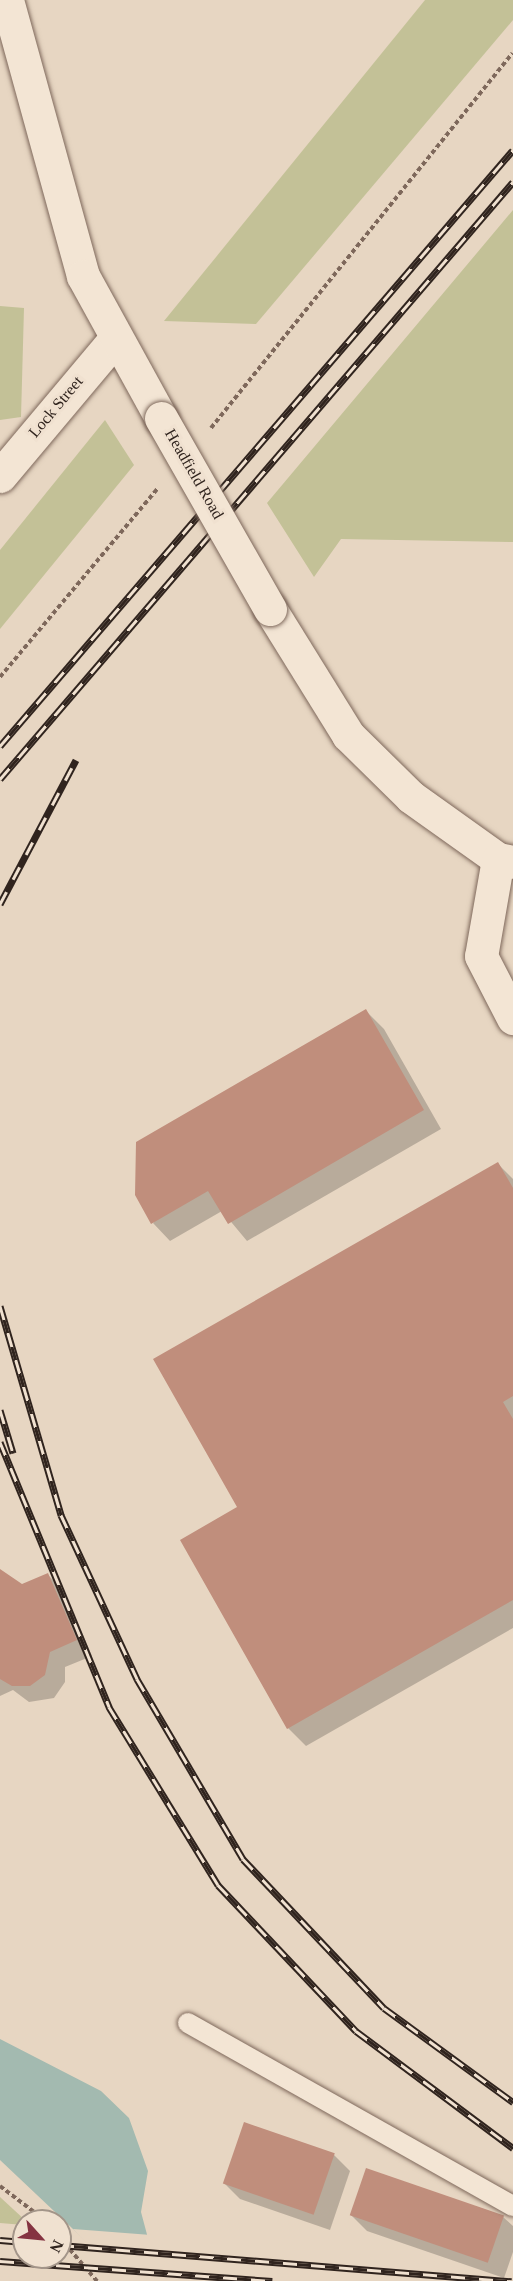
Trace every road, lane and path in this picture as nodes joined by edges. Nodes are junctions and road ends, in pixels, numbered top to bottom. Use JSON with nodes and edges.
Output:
{"nodes":[{"id":1,"x":7,"y":0,"type":"edge"},
{"id":2,"x":513,"y":53,"type":"edge"},
{"id":3,"x":114,"y":340,"type":"junction"},
{"id":4,"x":204,"y":436,"type":"dead end"},
{"id":5,"x":0,"y":476,"type":"edge"},
{"id":6,"x":165,"y":481,"type":"dead end"},
{"id":7,"x":0,"y":677,"type":"edge"},
{"id":8,"x":505,"y":861,"type":"edge"},
{"id":9,"x":513,"y":1018,"type":"edge"},
{"id":10,"x":188,"y":2023,"type":"dead end"},
{"id":11,"x":0,"y":2186,"type":"edge"},
{"id":12,"x":513,"y":2206,"type":"edge"},
{"id":13,"x":30,"y":2209,"type":"edge"},
{"id":14,"x":72,"y":2252,"type":"edge"},
{"id":15,"x":96,"y":2281,"type":"edge"}],
"edges":[{"from":1,"to":3,"type":"street","name":"Headfield Road"},
{"from":2,"to":4,"type":"path"},
{"from":3,"to":5,"type":"street","name":"Lock Street"},
{"from":3,"to":8,"type":"street","name":"Headfield Road","bridge":true},
{"from":6,"to":7,"type":"path"},
{"from":8,"to":9,"type":"street"},
{"from":10,"to":12,"type":"lane"},
{"from":11,"to":13,"type":"path"},
{"from":14,"to":15,"type":"path"}]}
